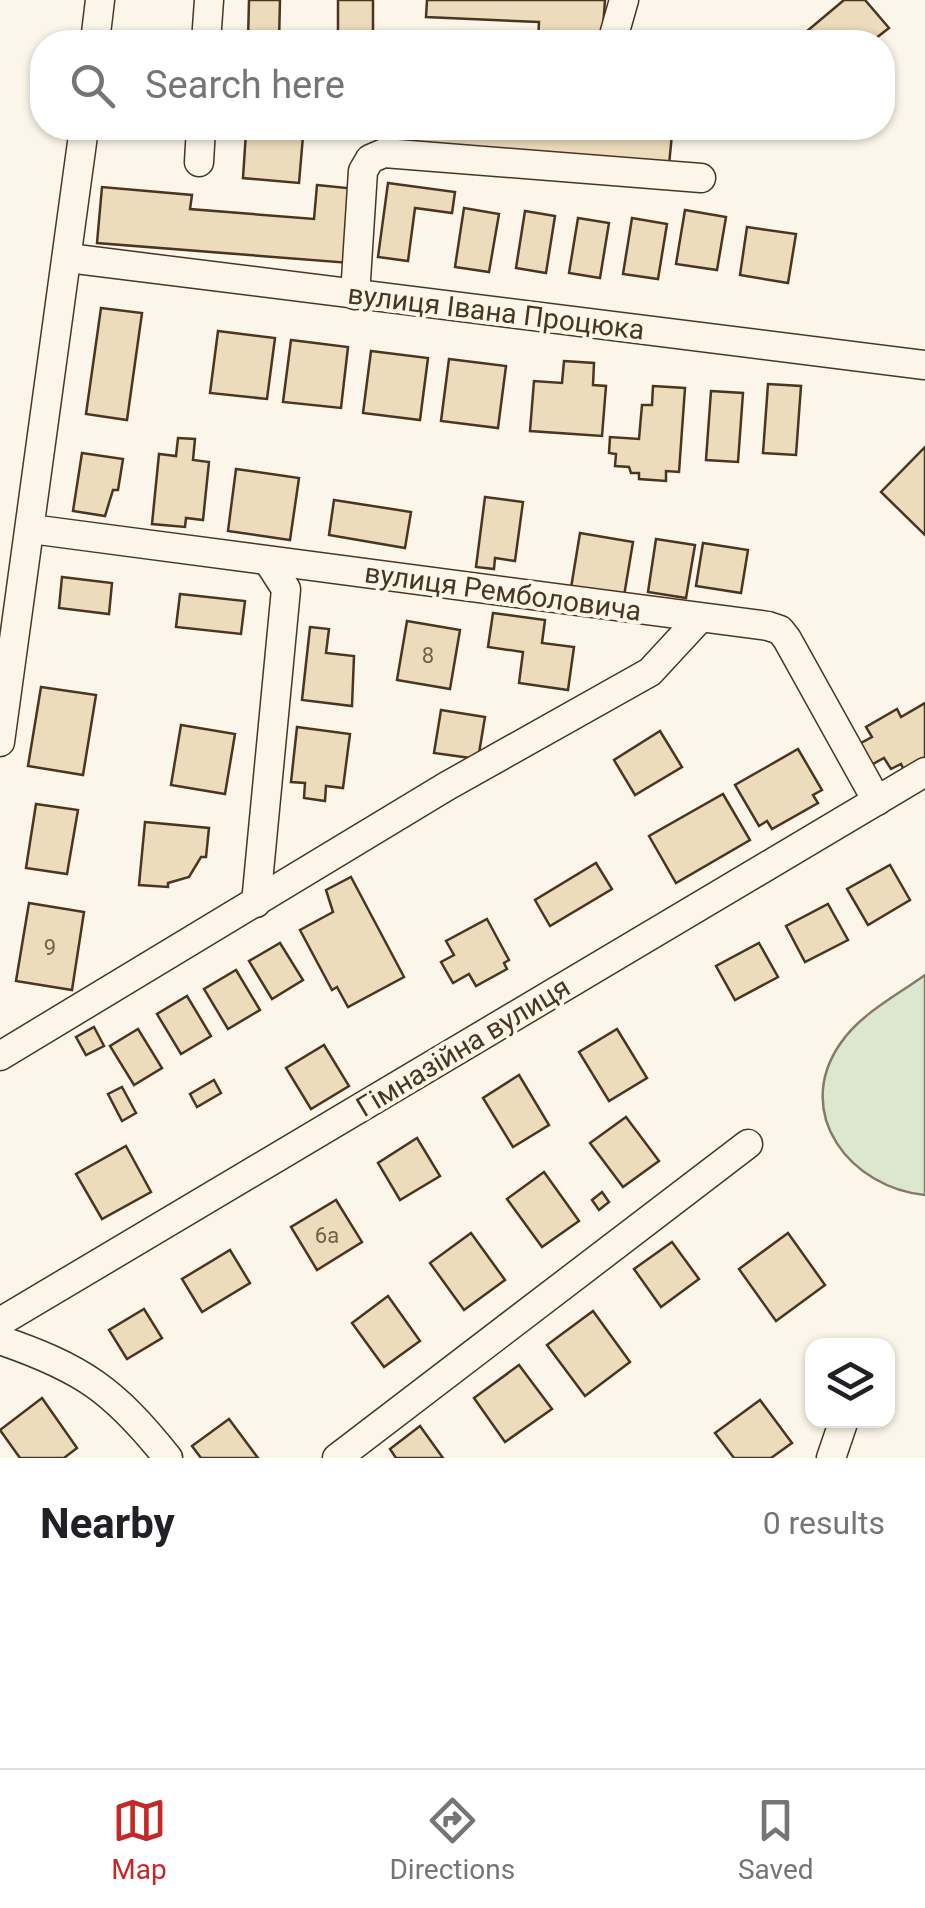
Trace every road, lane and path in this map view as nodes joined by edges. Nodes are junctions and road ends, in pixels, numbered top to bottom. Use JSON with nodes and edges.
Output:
{"nodes":[{"id":1,"x":100,"y":0,"type":"edge"},
{"id":2,"x":209,"y":0,"type":"edge"},
{"id":3,"x":624,"y":0,"type":"edge"},
{"id":4,"x":96,"y":30,"type":"edge"},
{"id":5,"x":207,"y":30,"type":"edge"},
{"id":6,"x":615,"y":30,"type":"edge"},
{"id":7,"x":83,"y":140,"type":"edge"},
{"id":8,"x":200,"y":140,"type":"edge"},
{"id":9,"x":199,"y":162,"type":"dead end"},
{"id":10,"x":701,"y":178,"type":"dead end"},
{"id":11,"x":68,"y":258,"type":"junction"},
{"id":12,"x":355,"y":295,"type":"junction"},
{"id":13,"x":925,"y":365,"type":"edge"},
{"id":14,"x":30,"y":529,"type":"junction"},
{"id":15,"x":268,"y":561,"type":"junction"},
{"id":16,"x":699,"y":619,"type":"junction"},
{"id":17,"x":0,"y":742,"type":"edge"},
{"id":18,"x":925,"y":772,"type":"edge"},
{"id":19,"x":876,"y":801,"type":"junction"},
{"id":20,"x":256,"y":903,"type":"junction"},
{"id":21,"x":0,"y":1056,"type":"edge"},
{"id":22,"x":748,"y":1144,"type":"dead end"},
{"id":23,"x":0,"y":1322,"type":"edge"},
{"id":24,"x":0,"y":1340,"type":"edge"},
{"id":25,"x":841,"y":1428,"type":"edge"},
{"id":26,"x":168,"y":1458,"type":"edge"},
{"id":27,"x":337,"y":1458,"type":"edge"},
{"id":28,"x":830,"y":1458,"type":"edge"}],
"edges":[{"from":1,"to":4,"type":"street"},
{"from":2,"to":5,"type":"street"},
{"from":3,"to":6,"type":"street"},
{"from":7,"to":11,"type":"street"},
{"from":8,"to":9,"type":"street"},
{"from":10,"to":12,"type":"street"},
{"from":11,"to":12,"type":"street","name":"вулиця Івана Процюка"},
{"from":11,"to":14,"type":"street"},
{"from":12,"to":13,"type":"street","name":"вулиця Івана Процюка"},
{"from":14,"to":15,"type":"street","name":"вулиця Ремболовича"},
{"from":14,"to":17,"type":"street"},
{"from":15,"to":16,"type":"street","name":"вулиця Ремболовича"},
{"from":15,"to":20,"type":"street"},
{"from":16,"to":19,"type":"street","name":"вулиця Ремболовича"},
{"from":16,"to":20,"type":"street"},
{"from":18,"to":19,"type":"street","name":"Гімназійна вулиця"},
{"from":19,"to":23,"type":"street","name":"Гімназійна вулиця"},
{"from":20,"to":21,"type":"street"},
{"from":22,"to":27,"type":"street"},
{"from":24,"to":26,"type":"street"},
{"from":25,"to":28,"type":"street"}]}
